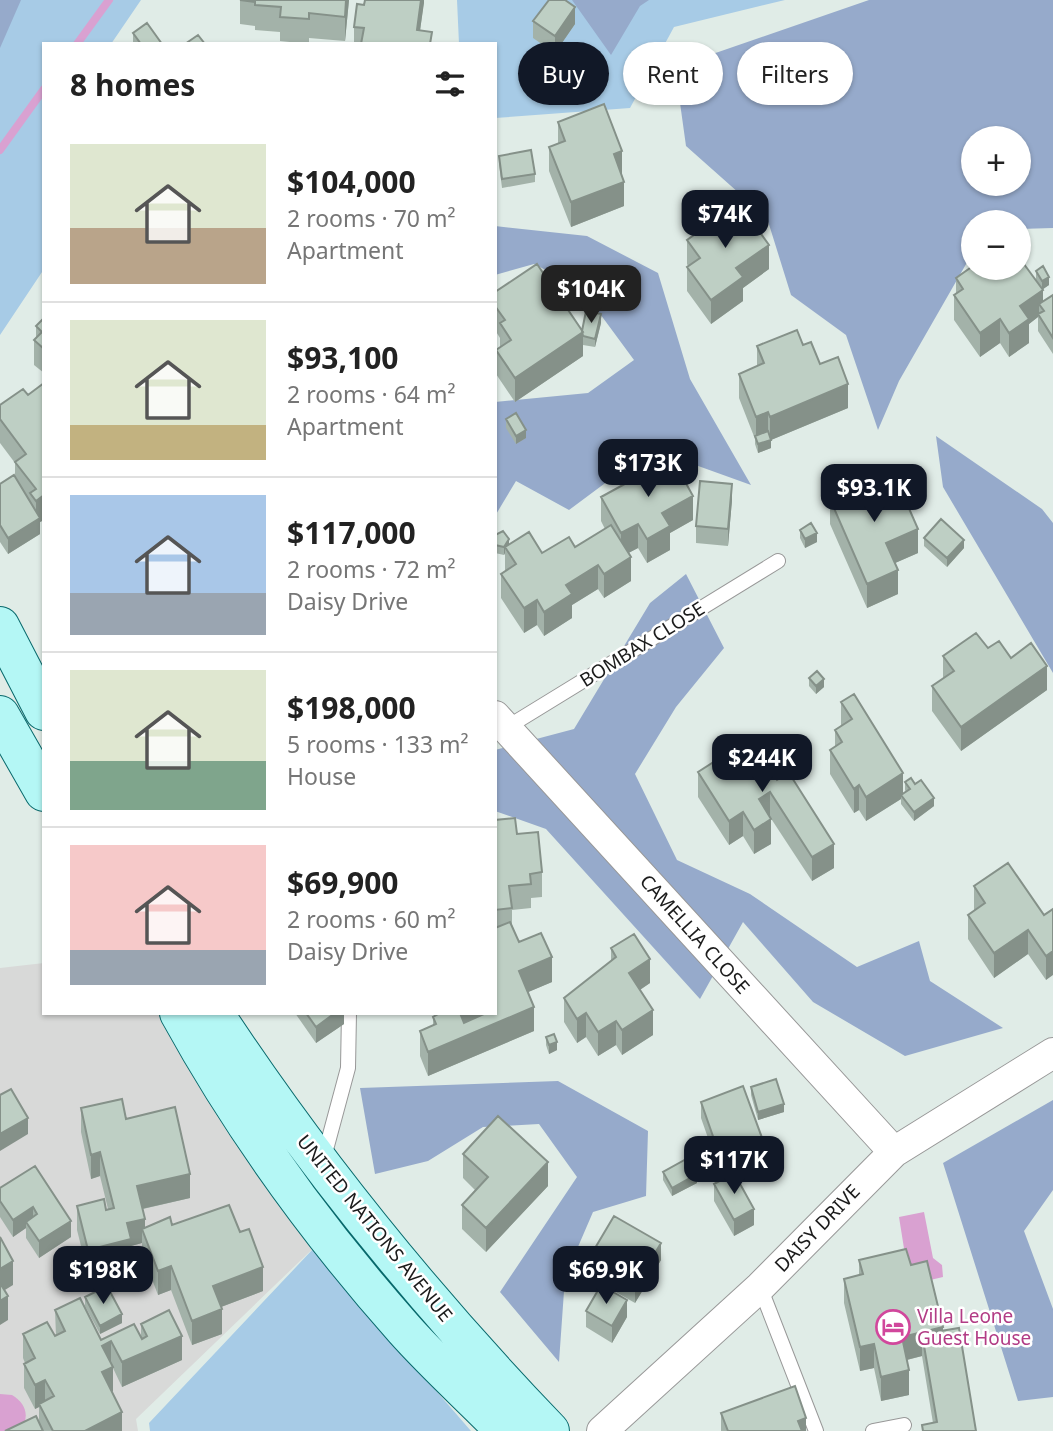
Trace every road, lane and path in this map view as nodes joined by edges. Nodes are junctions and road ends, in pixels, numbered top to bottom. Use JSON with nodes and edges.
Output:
{"nodes":[{"id":1,"x":778,"y":561,"type":"dead end"},
{"id":2,"x":0,"y":626,"type":"edge"},
{"id":3,"x":42,"y":707,"type":"edge"},
{"id":4,"x":0,"y":715,"type":"edge"},
{"id":5,"x":501,"y":722,"type":"edge"},
{"id":6,"x":42,"y":788,"type":"edge"},
{"id":7,"x":179,"y":1015,"type":"edge"},
{"id":8,"x":215,"y":1015,"type":"edge"},
{"id":9,"x":349,"y":1015,"type":"edge"},
{"id":10,"x":1053,"y":1053,"type":"edge"},
{"id":11,"x":894,"y":1152,"type":"junction"},
{"id":12,"x":321,"y":1166,"type":"junction"},
{"id":13,"x":760,"y":1287,"type":"junction"},
{"id":14,"x":904,"y":1425,"type":"dead end"},
{"id":15,"x":505,"y":1431,"type":"edge"},
{"id":16,"x":551,"y":1431,"type":"edge"},
{"id":17,"x":602,"y":1431,"type":"edge"},
{"id":18,"x":816,"y":1431,"type":"edge"},
{"id":19,"x":873,"y":1431,"type":"edge"}],
"edges":[{"from":1,"to":5,"type":"lane","name":"BOMBAX CLOSE"},
{"from":2,"to":3,"type":"street"},
{"from":4,"to":6,"type":"street"},
{"from":5,"to":11,"type":"street","name":"CAMELLIA CLOSE"},
{"from":7,"to":15,"type":"street","name":"UNITED NATIONS AVENUE"},
{"from":8,"to":12,"type":"street","name":"UNITED NATIONS AVENUE"},
{"from":9,"to":12,"type":"lane"},
{"from":10,"to":11,"type":"street","name":"DAISY DRIVE"},
{"from":11,"to":13,"type":"street","name":"DAISY DRIVE"},
{"from":12,"to":16,"type":"street","name":"UNITED NATIONS AVENUE"},
{"from":13,"to":17,"type":"street","name":"DAISY DRIVE"},
{"from":13,"to":18,"type":"lane"},
{"from":14,"to":19,"type":"lane"}]}
